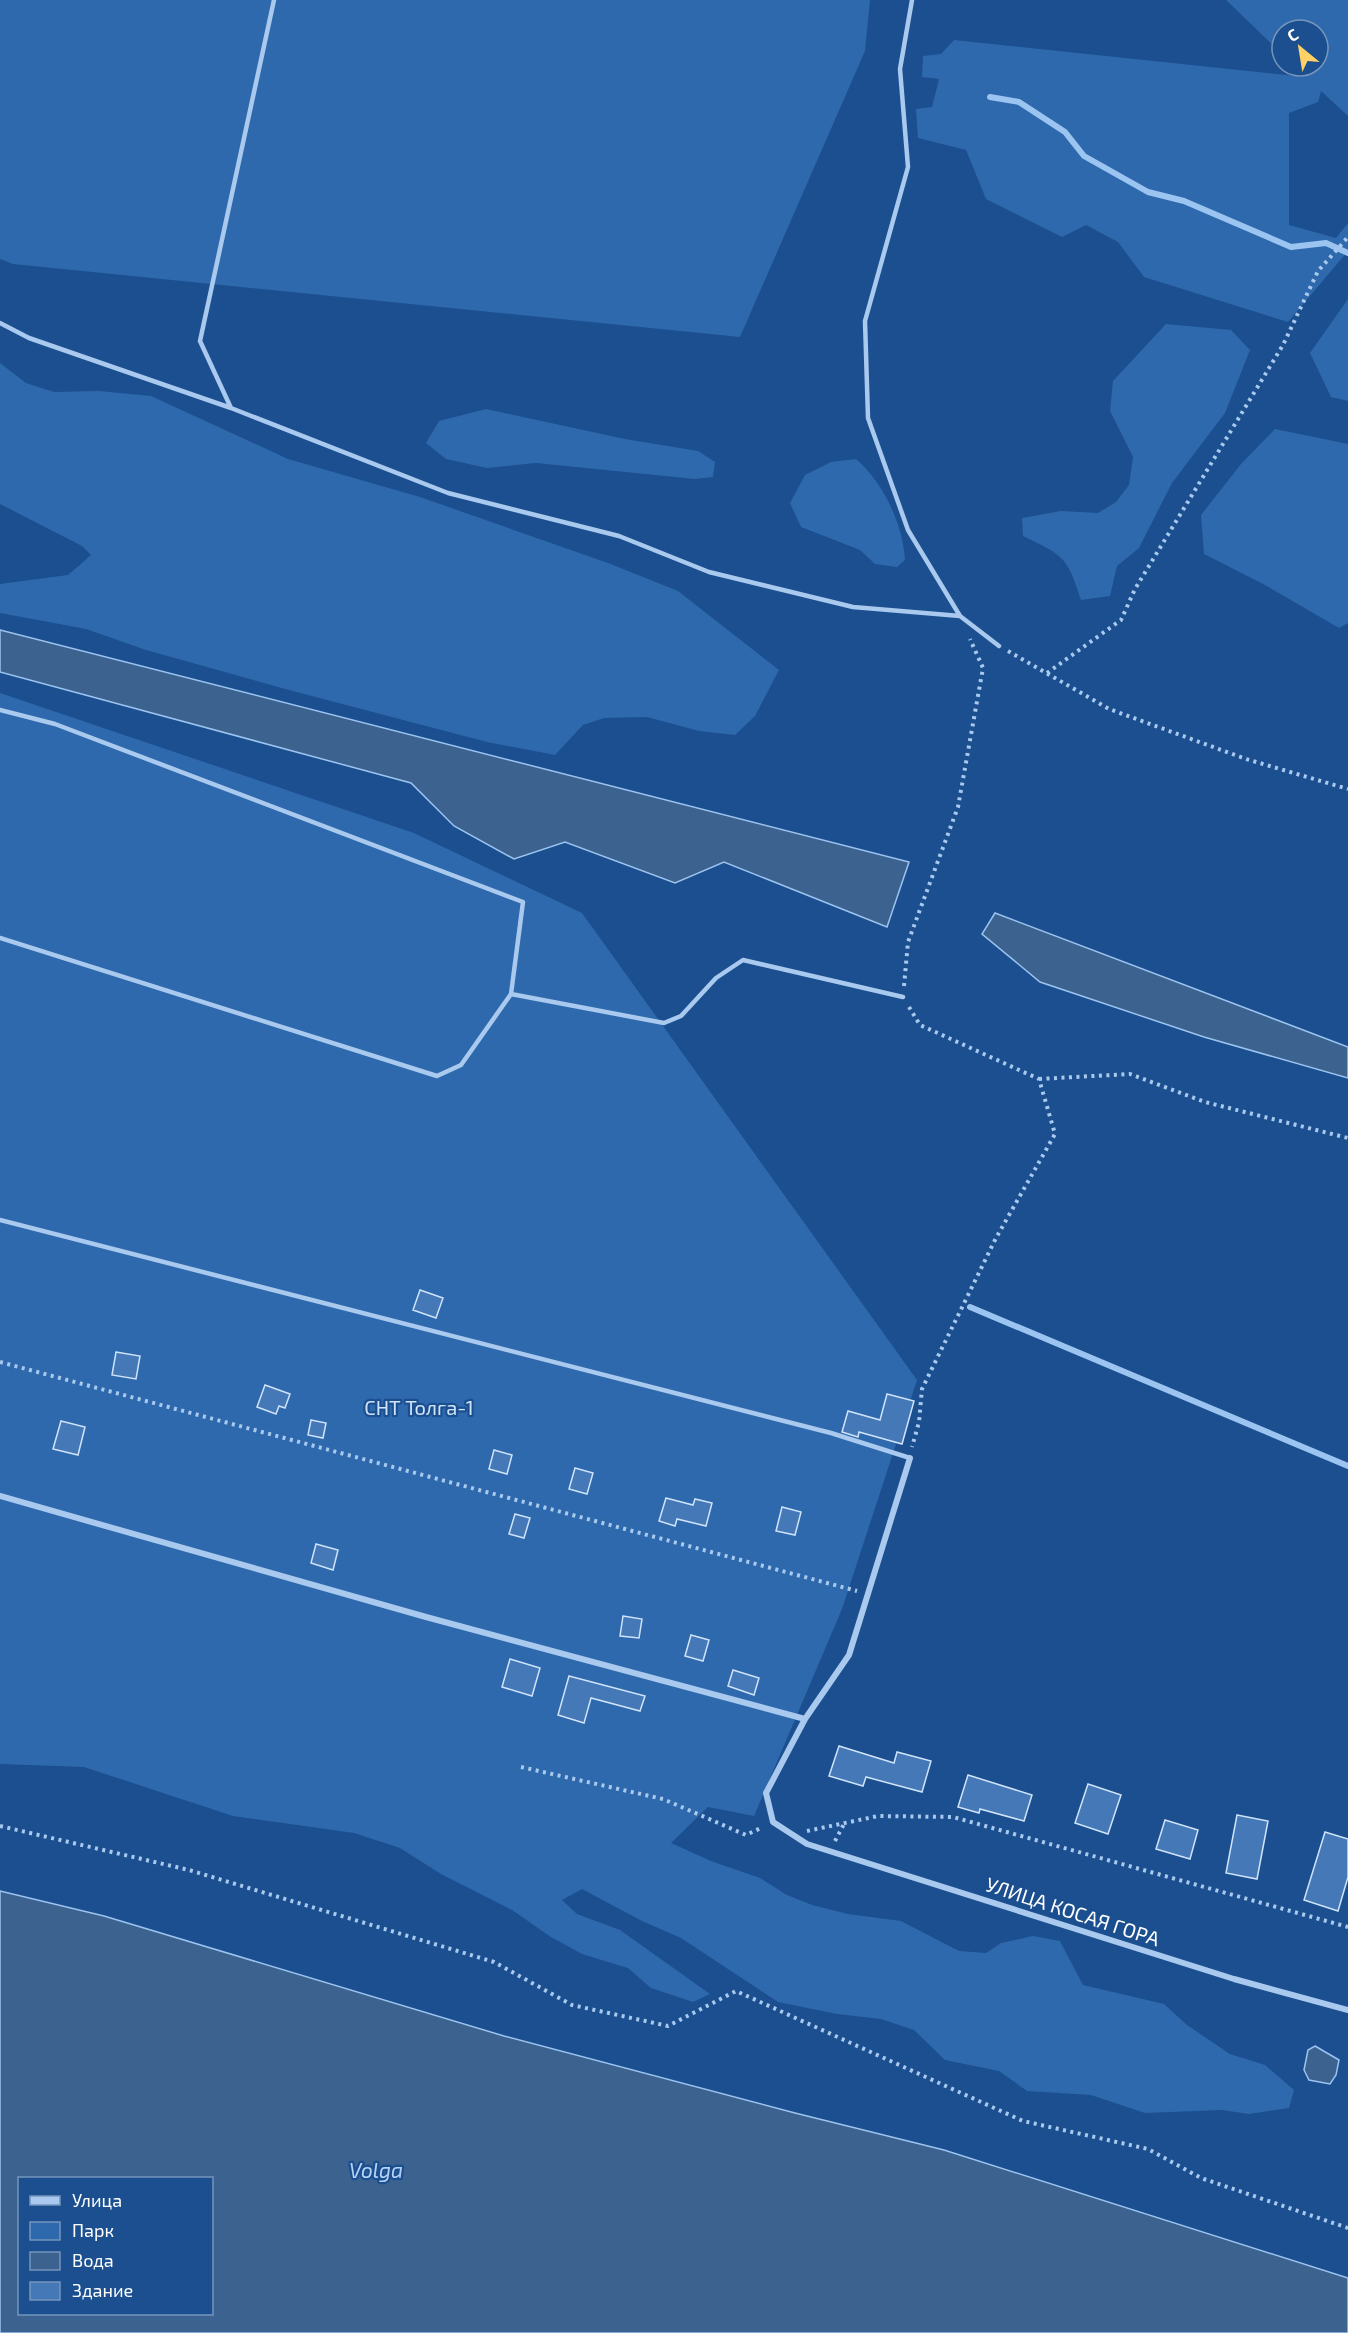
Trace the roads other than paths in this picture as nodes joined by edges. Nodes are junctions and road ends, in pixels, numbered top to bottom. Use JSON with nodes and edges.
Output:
{"nodes":[{"id":1,"x":274,"y":0,"type":"edge"},
{"id":2,"x":912,"y":0,"type":"edge"},
{"id":3,"x":0,"y":323,"type":"edge"},
{"id":4,"x":231,"y":408,"type":"junction"},
{"id":5,"x":960,"y":616,"type":"junction"},
{"id":6,"x":999,"y":646,"type":"road end"},
{"id":7,"x":0,"y":710,"type":"edge"},
{"id":8,"x":0,"y":938,"type":"edge"},
{"id":9,"x":511,"y":994,"type":"junction"},
{"id":10,"x":903,"y":997,"type":"road end"},
{"id":11,"x":0,"y":1220,"type":"edge"},
{"id":12,"x":910,"y":1458,"type":"joint"},
{"id":13,"x":0,"y":1496,"type":"edge"},
{"id":14,"x":805,"y":1719,"type":"junction"},
{"id":15,"x":1348,"y":2010,"type":"edge"}],
"edges":[{"from":1,"to":4,"type":"lane"},
{"from":2,"to":5,"type":"lane"},
{"from":3,"to":4,"type":"lane"},
{"from":4,"to":5,"type":"lane"},
{"from":5,"to":6,"type":"lane"},
{"from":7,"to":9,"type":"lane"},
{"from":8,"to":9,"type":"lane"},
{"from":9,"to":10,"type":"lane"},
{"from":11,"to":12,"type":"lane"},
{"from":12,"to":14,"type":"street"},
{"from":13,"to":14,"type":"street"},
{"from":14,"to":15,"type":"street","name":"УЛИЦА КОСАЯ ГОРА"}]}
